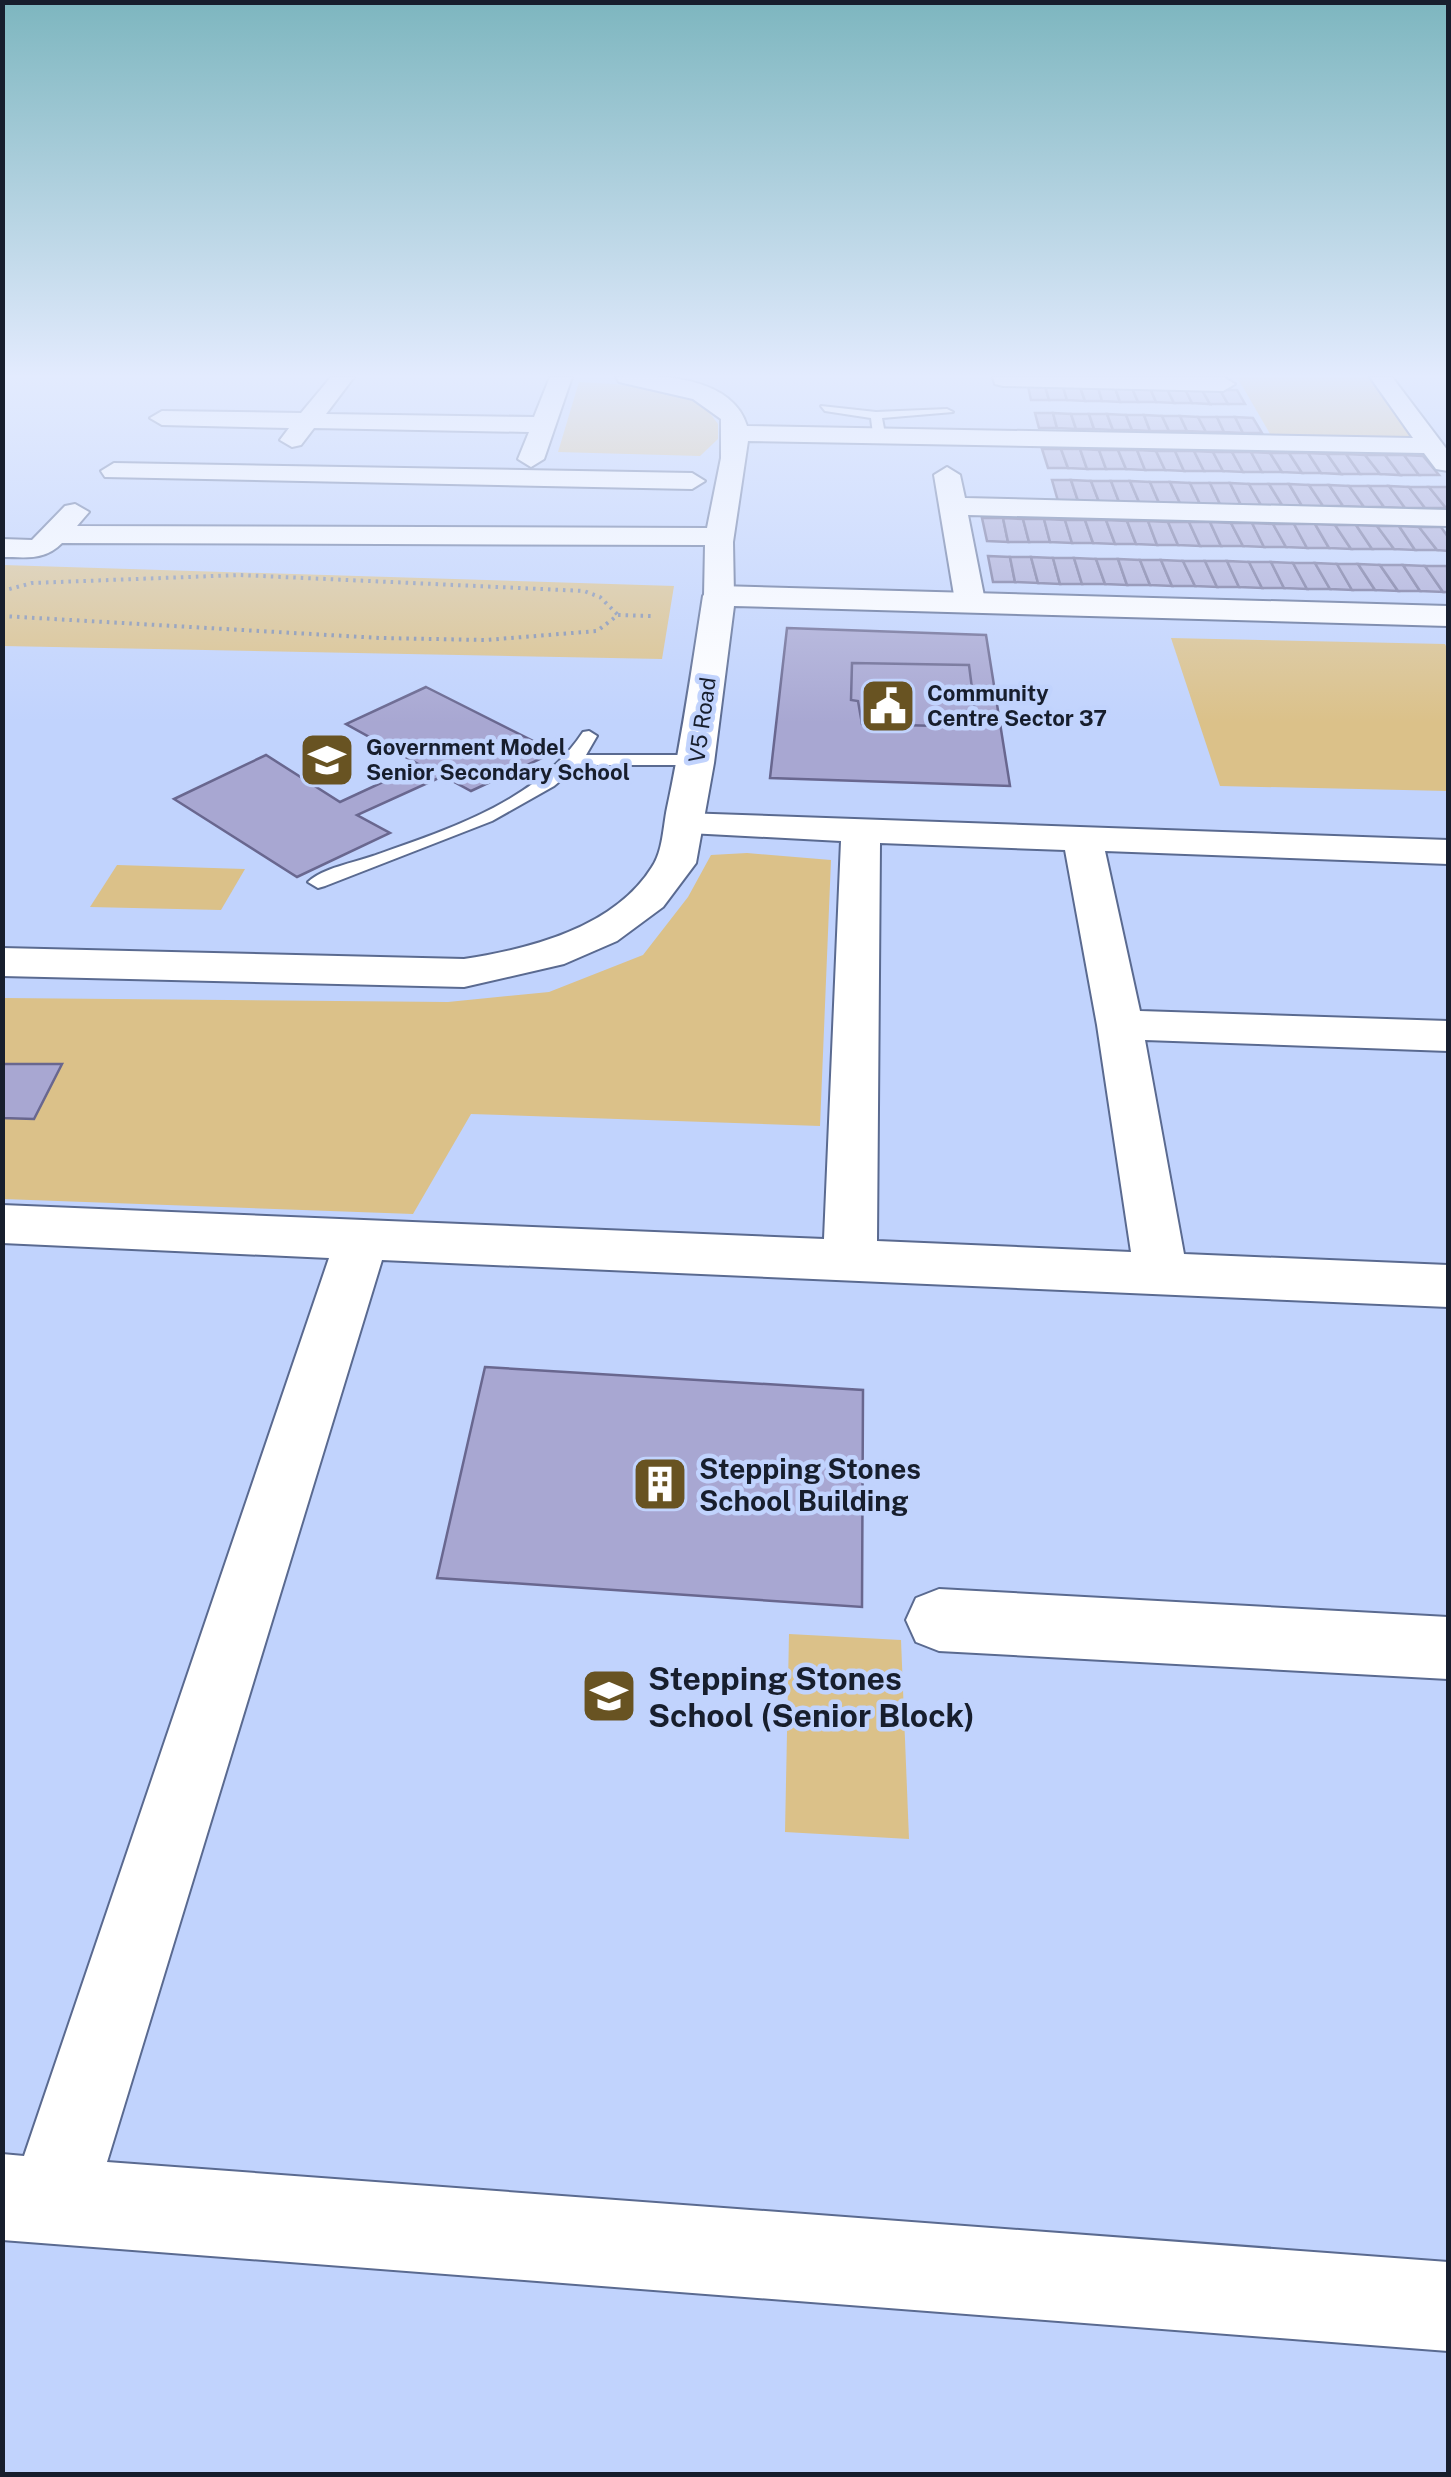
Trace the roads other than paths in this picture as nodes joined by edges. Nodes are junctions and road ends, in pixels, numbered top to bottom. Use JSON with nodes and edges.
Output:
{"nodes":[{"id":1,"x":92,"y":493,"type":"edge"},
{"id":2,"x":250,"y":493,"type":"edge"},
{"id":3,"x":727,"y":493,"type":"edge"},
{"id":4,"x":951,"y":493,"type":"edge"},
{"id":5,"x":952,"y":506,"type":"junction"},
{"id":6,"x":1448,"y":518,"type":"edge"},
{"id":7,"x":54,"y":534,"type":"junction"},
{"id":8,"x":719,"y":537,"type":"junction"},
{"id":9,"x":212,"y":538,"type":"junction"},
{"id":10,"x":2,"y":548,"type":"edge"},
{"id":11,"x":718,"y":596,"type":"junction"},
{"id":12,"x":970,"y":601,"type":"junction"},
{"id":13,"x":1448,"y":616,"type":"edge"},
{"id":14,"x":589,"y":736,"type":"dead end"},
{"id":15,"x":575,"y":760,"type":"junction"},
{"id":16,"x":697,"y":760,"type":"junction"},
{"id":17,"x":684,"y":824,"type":"junction"},
{"id":18,"x":861,"y":833,"type":"junction"},
{"id":19,"x":1083,"y":840,"type":"junction"},
{"id":20,"x":1448,"y":852,"type":"edge"},
{"id":21,"x":318,"y":882,"type":"dead end"},
{"id":22,"x":2,"y":962,"type":"edge"},
{"id":23,"x":1120,"y":1024,"type":"junction"},
{"id":24,"x":1448,"y":1036,"type":"edge"},
{"id":25,"x":5,"y":1229,"type":"edge"},
{"id":26,"x":362,"y":1239,"type":"junction"},
{"id":27,"x":850,"y":1260,"type":"junction"},
{"id":28,"x":1161,"y":1273,"type":"junction"},
{"id":29,"x":1448,"y":1286,"type":"edge"},
{"id":30,"x":938,"y":1620,"type":"dead end"},
{"id":31,"x":1448,"y":1648,"type":"edge"},
{"id":32,"x":27,"y":2199,"type":"edge"},
{"id":33,"x":1448,"y":2306,"type":"edge"}],
"edges":[{"from":1,"to":7,"type":"street"},
{"from":2,"to":9,"type":"street"},
{"from":3,"to":8,"type":"street"},
{"from":4,"to":5,"type":"street"},
{"from":5,"to":6,"type":"street"},
{"from":5,"to":12,"type":"street"},
{"from":7,"to":9,"type":"street"},
{"from":7,"to":10,"type":"street"},
{"from":8,"to":9,"type":"street"},
{"from":8,"to":11,"type":"street"},
{"from":11,"to":12,"type":"street"},
{"from":11,"to":16,"type":"street","name":"V5 Road"},
{"from":12,"to":13,"type":"street"},
{"from":14,"to":15,"type":"lane"},
{"from":15,"to":16,"type":"lane"},
{"from":15,"to":21,"type":"lane"},
{"from":16,"to":17,"type":"street","name":"V5 Road"},
{"from":17,"to":18,"type":"street"},
{"from":17,"to":22,"type":"street","name":"V5 Road"},
{"from":18,"to":19,"type":"street"},
{"from":18,"to":27,"type":"street"},
{"from":19,"to":20,"type":"street"},
{"from":19,"to":23,"type":"street"},
{"from":23,"to":24,"type":"street"},
{"from":23,"to":28,"type":"street"},
{"from":25,"to":26,"type":"street"},
{"from":26,"to":27,"type":"street"},
{"from":26,"to":32,"type":"street"},
{"from":27,"to":28,"type":"street"},
{"from":28,"to":29,"type":"street"},
{"from":30,"to":31,"type":"street"},
{"from":32,"to":33,"type":"street"}]}
